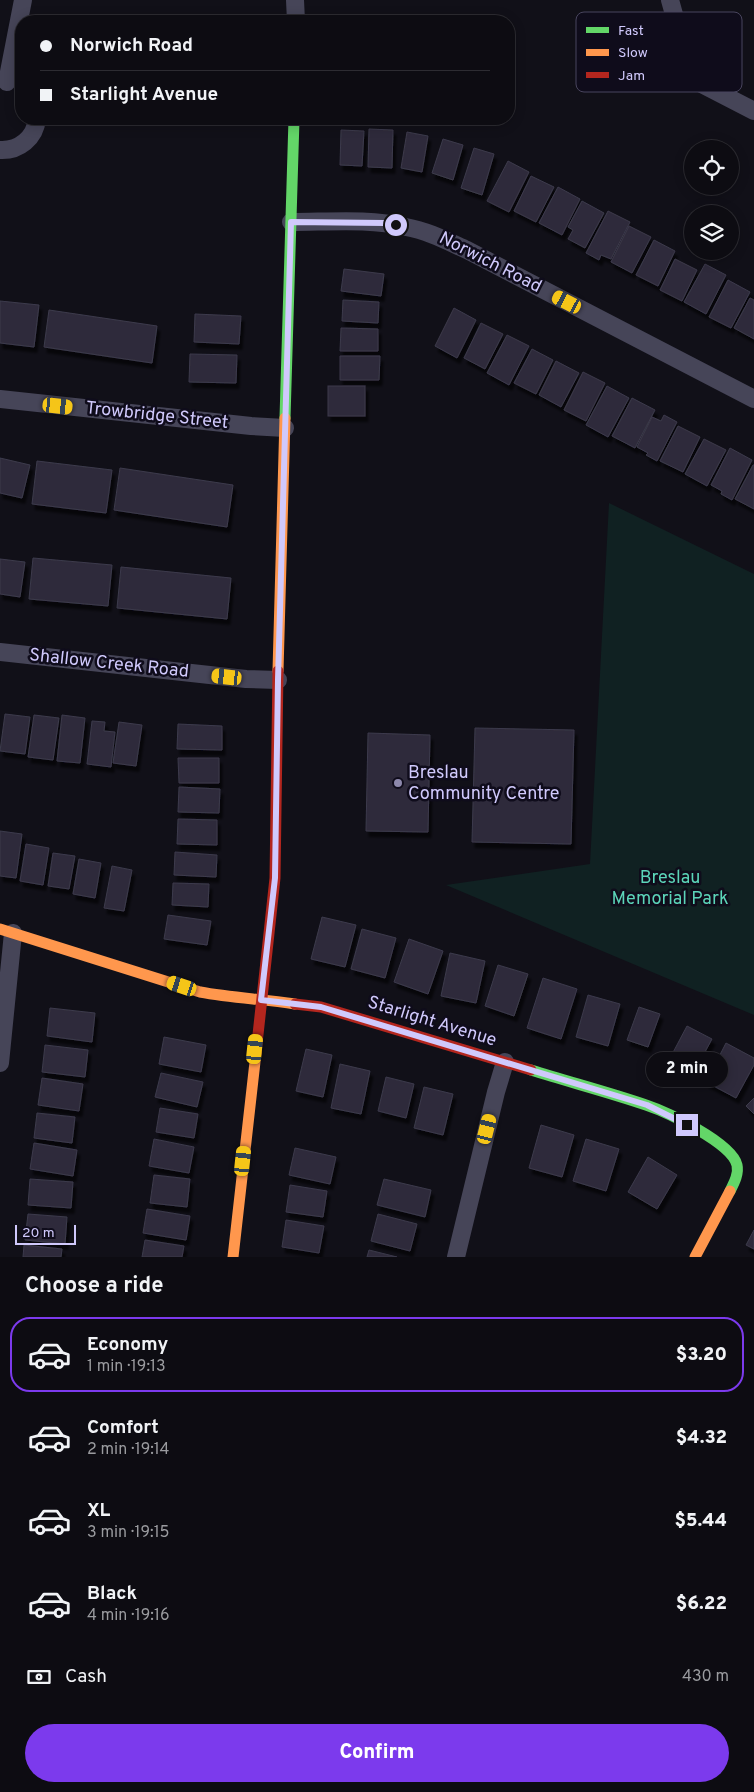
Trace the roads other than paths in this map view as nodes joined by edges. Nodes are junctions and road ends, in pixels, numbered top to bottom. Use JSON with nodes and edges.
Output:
{"nodes":[{"id":1,"x":23,"y":0,"type":"edge"},
{"id":2,"x":295,"y":0,"type":"edge"},
{"id":3,"x":20,"y":15,"type":"edge"},
{"id":4,"x":296,"y":15,"type":"edge"},
{"id":5,"x":15,"y":48,"type":"edge"},
{"id":6,"x":9,"y":84,"type":"edge"},
{"id":7,"x":717,"y":92,"type":"edge"},
{"id":8,"x":754,"y":111,"type":"edge"},
{"id":9,"x":35,"y":125,"type":"edge"},
{"id":10,"x":294,"y":125,"type":"edge"},
{"id":11,"x":0,"y":150,"type":"edge"},
{"id":12,"x":291,"y":222,"type":"junction"},
{"id":13,"x":0,"y":399,"type":"edge"},
{"id":14,"x":754,"y":399,"type":"edge"},
{"id":15,"x":284,"y":428,"type":"junction"},
{"id":16,"x":0,"y":652,"type":"edge"},
{"id":17,"x":278,"y":680,"type":"junction"},
{"id":18,"x":7,"y":931,"type":"edge"},
{"id":19,"x":261,"y":1000,"type":"junction"},
{"id":20,"x":505,"y":1062,"type":"junction"},
{"id":21,"x":0,"y":1063,"type":"edge"},
{"id":22,"x":233,"y":1257,"type":"edge"},
{"id":23,"x":456,"y":1257,"type":"edge"},
{"id":24,"x":695,"y":1257,"type":"edge"}],
"edges":[{"from":1,"to":3,"type":"street"},
{"from":2,"to":4,"type":"street"},
{"from":5,"to":6,"type":"street"},
{"from":7,"to":8,"type":"street"},
{"from":9,"to":11,"type":"street"},
{"from":10,"to":12,"type":"street"},
{"from":12,"to":14,"type":"street","name":"Norwich Road"},
{"from":12,"to":15,"type":"street"},
{"from":13,"to":15,"type":"street","name":"Trowbridge Street"},
{"from":15,"to":17,"type":"street"},
{"from":16,"to":17,"type":"street","name":"Shallow Creek Road"},
{"from":17,"to":19,"type":"street"},
{"from":18,"to":19,"type":"street","name":"Starlight Avenue"},
{"from":18,"to":21,"type":"street"},
{"from":19,"to":20,"type":"street","name":"Starlight Avenue"},
{"from":19,"to":22,"type":"street"},
{"from":20,"to":23,"type":"street"},
{"from":20,"to":24,"type":"street","name":"Starlight Avenue"}]}
